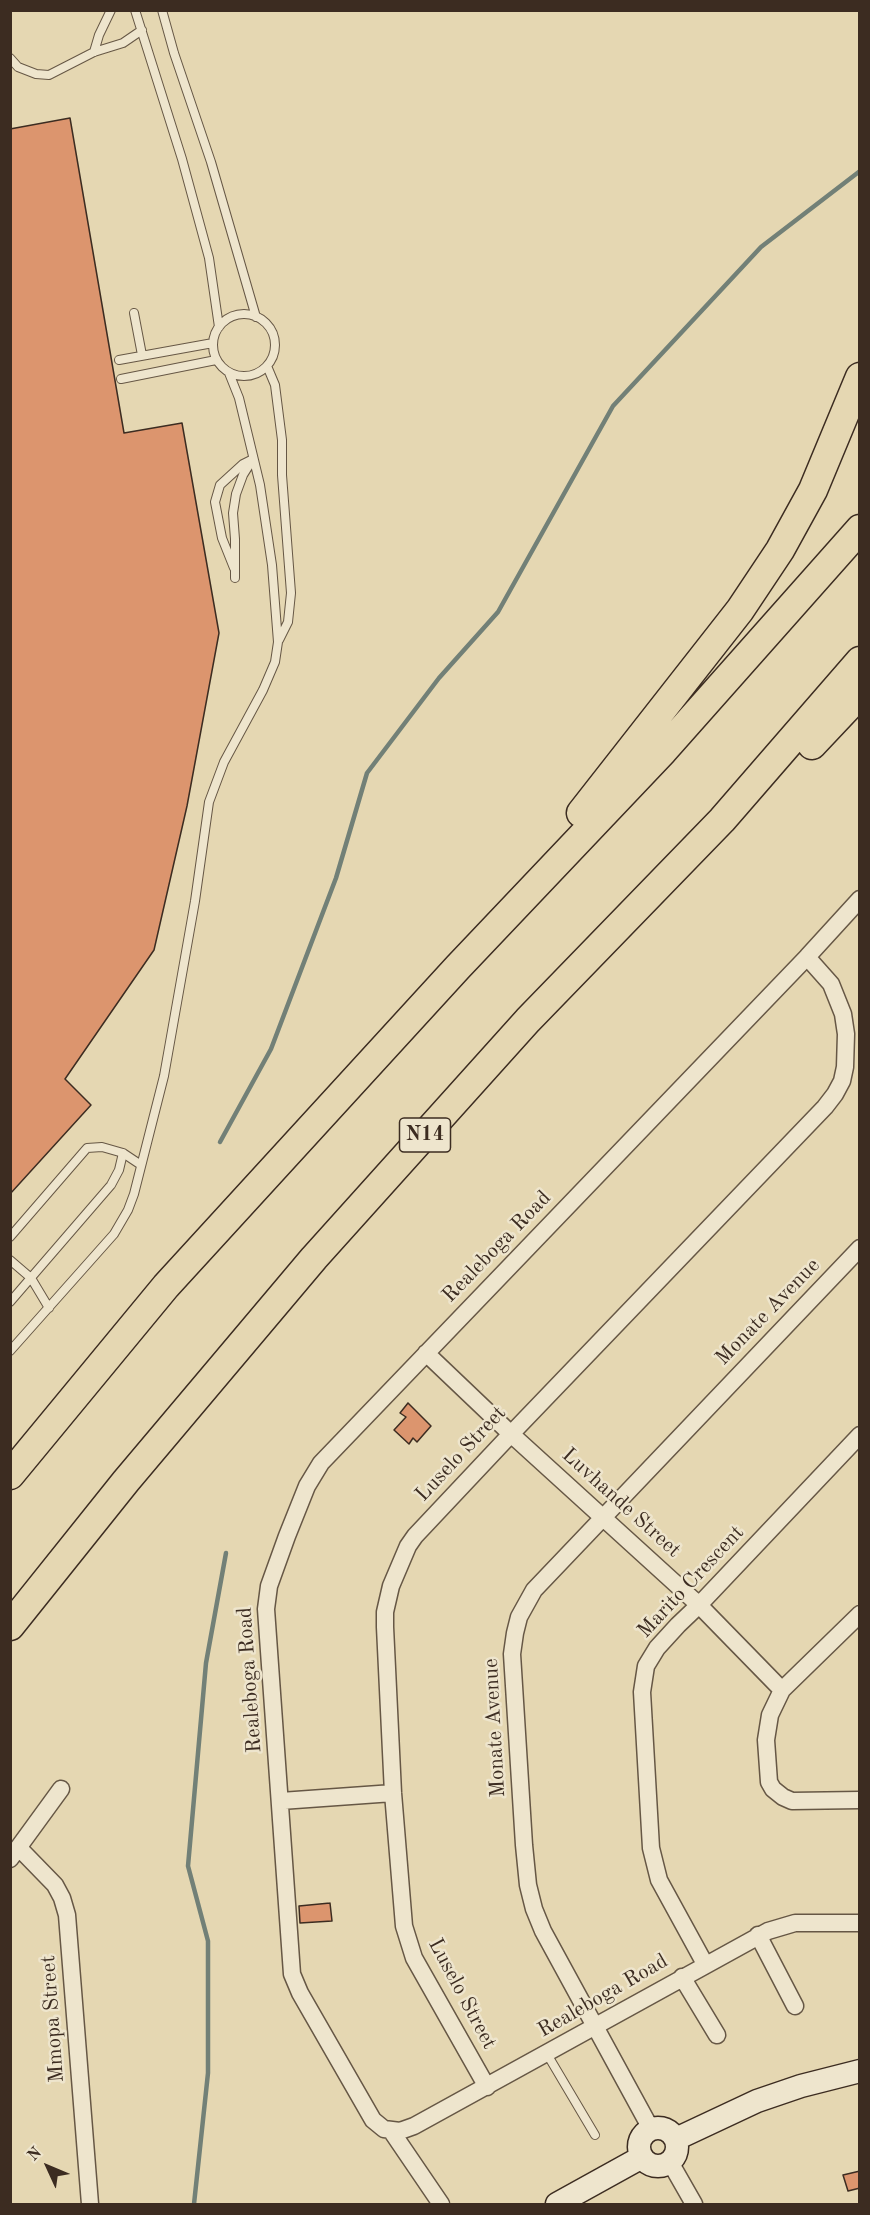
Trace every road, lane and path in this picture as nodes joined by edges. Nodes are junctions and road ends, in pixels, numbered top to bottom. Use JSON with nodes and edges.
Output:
{"nodes":[{"id":1,"x":111,"y":10,"type":"edge"},
{"id":2,"x":135,"y":10,"type":"edge"},
{"id":3,"x":162,"y":10,"type":"edge"},
{"id":4,"x":142,"y":30,"type":"junction"},
{"id":5,"x":94,"y":52,"type":"junction"},
{"id":6,"x":10,"y":58,"type":"edge"},
{"id":7,"x":134,"y":313,"type":"dead end"},
{"id":8,"x":256,"y":317,"type":"junction"},
{"id":9,"x":219,"y":327,"type":"junction"},
{"id":10,"x":213,"y":343,"type":"junction"},
{"id":11,"x":142,"y":355,"type":"junction"},
{"id":12,"x":119,"y":360,"type":"dead end"},
{"id":13,"x":216,"y":360,"type":"junction"},
{"id":14,"x":267,"y":366,"type":"junction"},
{"id":15,"x":229,"y":373,"type":"junction"},
{"id":16,"x":860,"y":377,"type":"edge"},
{"id":17,"x":121,"y":379,"type":"dead end"},
{"id":18,"x":253,"y":459,"type":"junction"},
{"id":19,"x":860,"y":529,"type":"edge"},
{"id":20,"x":234,"y":568,"type":"junction"},
{"id":21,"x":235,"y":578,"type":"dead end"},
{"id":22,"x":278,"y":642,"type":"junction"},
{"id":23,"x":860,"y":662,"type":"edge"},
{"id":24,"x":860,"y":694,"type":"edge"},
{"id":25,"x":215,"y":766,"type":"dead end"},
{"id":26,"x":216,"y":783,"type":"junction"},
{"id":27,"x":722,"y":820,"type":"junction"},
{"id":28,"x":860,"y":899,"type":"edge"},
{"id":29,"x":807,"y":957,"type":"junction"},
{"id":30,"x":458,"y":967,"type":"junction"},
{"id":31,"x":123,"y":1153,"type":"junction"},
{"id":32,"x":141,"y":1166,"type":"junction"},
{"id":33,"x":10,"y":1237,"type":"edge"},
{"id":34,"x":860,"y":1248,"type":"edge"},
{"id":35,"x":10,"y":1260,"type":"edge"},
{"id":36,"x":31,"y":1278,"type":"junction"},
{"id":37,"x":10,"y":1302,"type":"edge"},
{"id":38,"x":49,"y":1308,"type":"junction"},
{"id":39,"x":10,"y":1351,"type":"edge"},
{"id":40,"x":426,"y":1353,"type":"junction"},
{"id":41,"x":511,"y":1434,"type":"junction"},
{"id":42,"x":860,"y":1434,"type":"edge"},
{"id":43,"x":10,"y":1475,"type":"edge"},
{"id":44,"x":604,"y":1517,"type":"junction"},
{"id":45,"x":699,"y":1605,"type":"junction"},
{"id":46,"x":860,"y":1614,"type":"edge"},
{"id":47,"x":10,"y":1626,"type":"edge"},
{"id":48,"x":782,"y":1690,"type":"junction"},
{"id":49,"x":61,"y":1789,"type":"dead end"},
{"id":50,"x":393,"y":1793,"type":"junction"},
{"id":51,"x":860,"y":1800,"type":"edge"},
{"id":52,"x":280,"y":1801,"type":"junction"},
{"id":53,"x":15,"y":1854,"type":"edge"},
{"id":54,"x":860,"y":1923,"type":"edge"},
{"id":55,"x":758,"y":1935,"type":"junction"},
{"id":56,"x":705,"y":1964,"type":"junction"},
{"id":57,"x":681,"y":1977,"type":"junction"},
{"id":58,"x":795,"y":2006,"type":"dead end"},
{"id":59,"x":595,"y":2027,"type":"junction"},
{"id":60,"x":717,"y":2034,"type":"dead end"},
{"id":61,"x":547,"y":2054,"type":"junction"},
{"id":62,"x":860,"y":2072,"type":"edge"},
{"id":63,"x":487,"y":2087,"type":"junction"},
{"id":64,"x":651,"y":2129,"type":"junction"},
{"id":65,"x":392,"y":2132,"type":"junction"},
{"id":66,"x":595,"y":2134,"type":"dead end"},
{"id":67,"x":676,"y":2139,"type":"junction"},
{"id":68,"x":642,"y":2157,"type":"junction"},
{"id":69,"x":670,"y":2162,"type":"junction"},
{"id":70,"x":90,"y":2205,"type":"edge"},
{"id":71,"x":441,"y":2205,"type":"edge"},
{"id":72,"x":557,"y":2205,"type":"edge"},
{"id":73,"x":694,"y":2205,"type":"edge"}],
"edges":[{"from":1,"to":5,"type":"lane"},
{"from":2,"to":4,"type":"lane"},
{"from":3,"to":8,"type":"lane"},
{"from":4,"to":5,"type":"lane"},
{"from":4,"to":9,"type":"lane"},
{"from":5,"to":6,"type":"lane"},
{"from":7,"to":11,"type":"lane"},
{"from":8,"to":9,"type":"lane"},
{"from":8,"to":14,"type":"lane"},
{"from":9,"to":10,"type":"lane"},
{"from":10,"to":11,"type":"lane"},
{"from":10,"to":13,"type":"lane"},
{"from":11,"to":12,"type":"lane"},
{"from":13,"to":15,"type":"lane"},
{"from":13,"to":17,"type":"lane"},
{"from":14,"to":15,"type":"lane"},
{"from":14,"to":22,"type":"lane"},
{"from":15,"to":18,"type":"lane"},
{"from":16,"to":30,"type":"highway"},
{"from":18,"to":20,"type":"lane"},
{"from":18,"to":20,"type":"lane"},
{"from":18,"to":22,"type":"lane"},
{"from":19,"to":30,"type":"highway"},
{"from":20,"to":21,"type":"lane"},
{"from":22,"to":26,"type":"lane"},
{"from":23,"to":27,"type":"highway","number":"N14"},
{"from":24,"to":27,"type":"highway"},
{"from":25,"to":26,"type":"lane"},
{"from":26,"to":32,"type":"lane"},
{"from":27,"to":47,"type":"highway","number":"N14"},
{"from":28,"to":29,"type":"street","name":"Realeboga Road"},
{"from":29,"to":40,"type":"street","name":"Realeboga Road"},
{"from":29,"to":41,"type":"street","name":"Luselo Street"},
{"from":30,"to":43,"type":"highway"},
{"from":31,"to":32,"type":"lane"},
{"from":31,"to":33,"type":"lane"},
{"from":31,"to":36,"type":"lane"},
{"from":32,"to":38,"type":"lane"},
{"from":34,"to":44,"type":"street","name":"Monate Avenue"},
{"from":35,"to":36,"type":"lane"},
{"from":36,"to":37,"type":"lane"},
{"from":36,"to":38,"type":"lane"},
{"from":38,"to":39,"type":"lane"},
{"from":40,"to":41,"type":"street","name":"Luvhande Street"},
{"from":40,"to":52,"type":"street","name":"Realeboga Road"},
{"from":41,"to":44,"type":"street","name":"Luvhande Street"},
{"from":41,"to":50,"type":"street","name":"Luselo Street"},
{"from":42,"to":45,"type":"street","name":"Marito Crescent"},
{"from":44,"to":45,"type":"street","name":"Luvhande Street"},
{"from":44,"to":59,"type":"street","name":"Monate Avenue"},
{"from":45,"to":48,"type":"street","name":"Luvhande Street"},
{"from":45,"to":56,"type":"street","name":"Marito Crescent"},
{"from":46,"to":48,"type":"street"},
{"from":48,"to":51,"type":"street"},
{"from":49,"to":53,"type":"street"},
{"from":50,"to":52,"type":"street"},
{"from":50,"to":63,"type":"street","name":"Luselo Street"},
{"from":52,"to":65,"type":"street","name":"Realeboga Road"},
{"from":53,"to":70,"type":"street","name":"Mmopa Street"},
{"from":54,"to":55,"type":"street","name":"Realeboga Road"},
{"from":55,"to":56,"type":"street","name":"Realeboga Road"},
{"from":55,"to":58,"type":"street"},
{"from":56,"to":57,"type":"street","name":"Realeboga Road"},
{"from":57,"to":59,"type":"street","name":"Realeboga Road"},
{"from":57,"to":60,"type":"street"},
{"from":59,"to":61,"type":"street","name":"Realeboga Road"},
{"from":59,"to":64,"type":"street","name":"Monate Avenue"},
{"from":61,"to":63,"type":"street","name":"Realeboga Road"},
{"from":61,"to":66,"type":"lane"},
{"from":62,"to":67,"type":"street"},
{"from":63,"to":65,"type":"street","name":"Realeboga Road"},
{"from":64,"to":67,"type":"street"},
{"from":64,"to":68,"type":"street"},
{"from":65,"to":71,"type":"street"},
{"from":67,"to":69,"type":"street"},
{"from":68,"to":69,"type":"street"},
{"from":68,"to":72,"type":"street"},
{"from":69,"to":73,"type":"street"}]}
